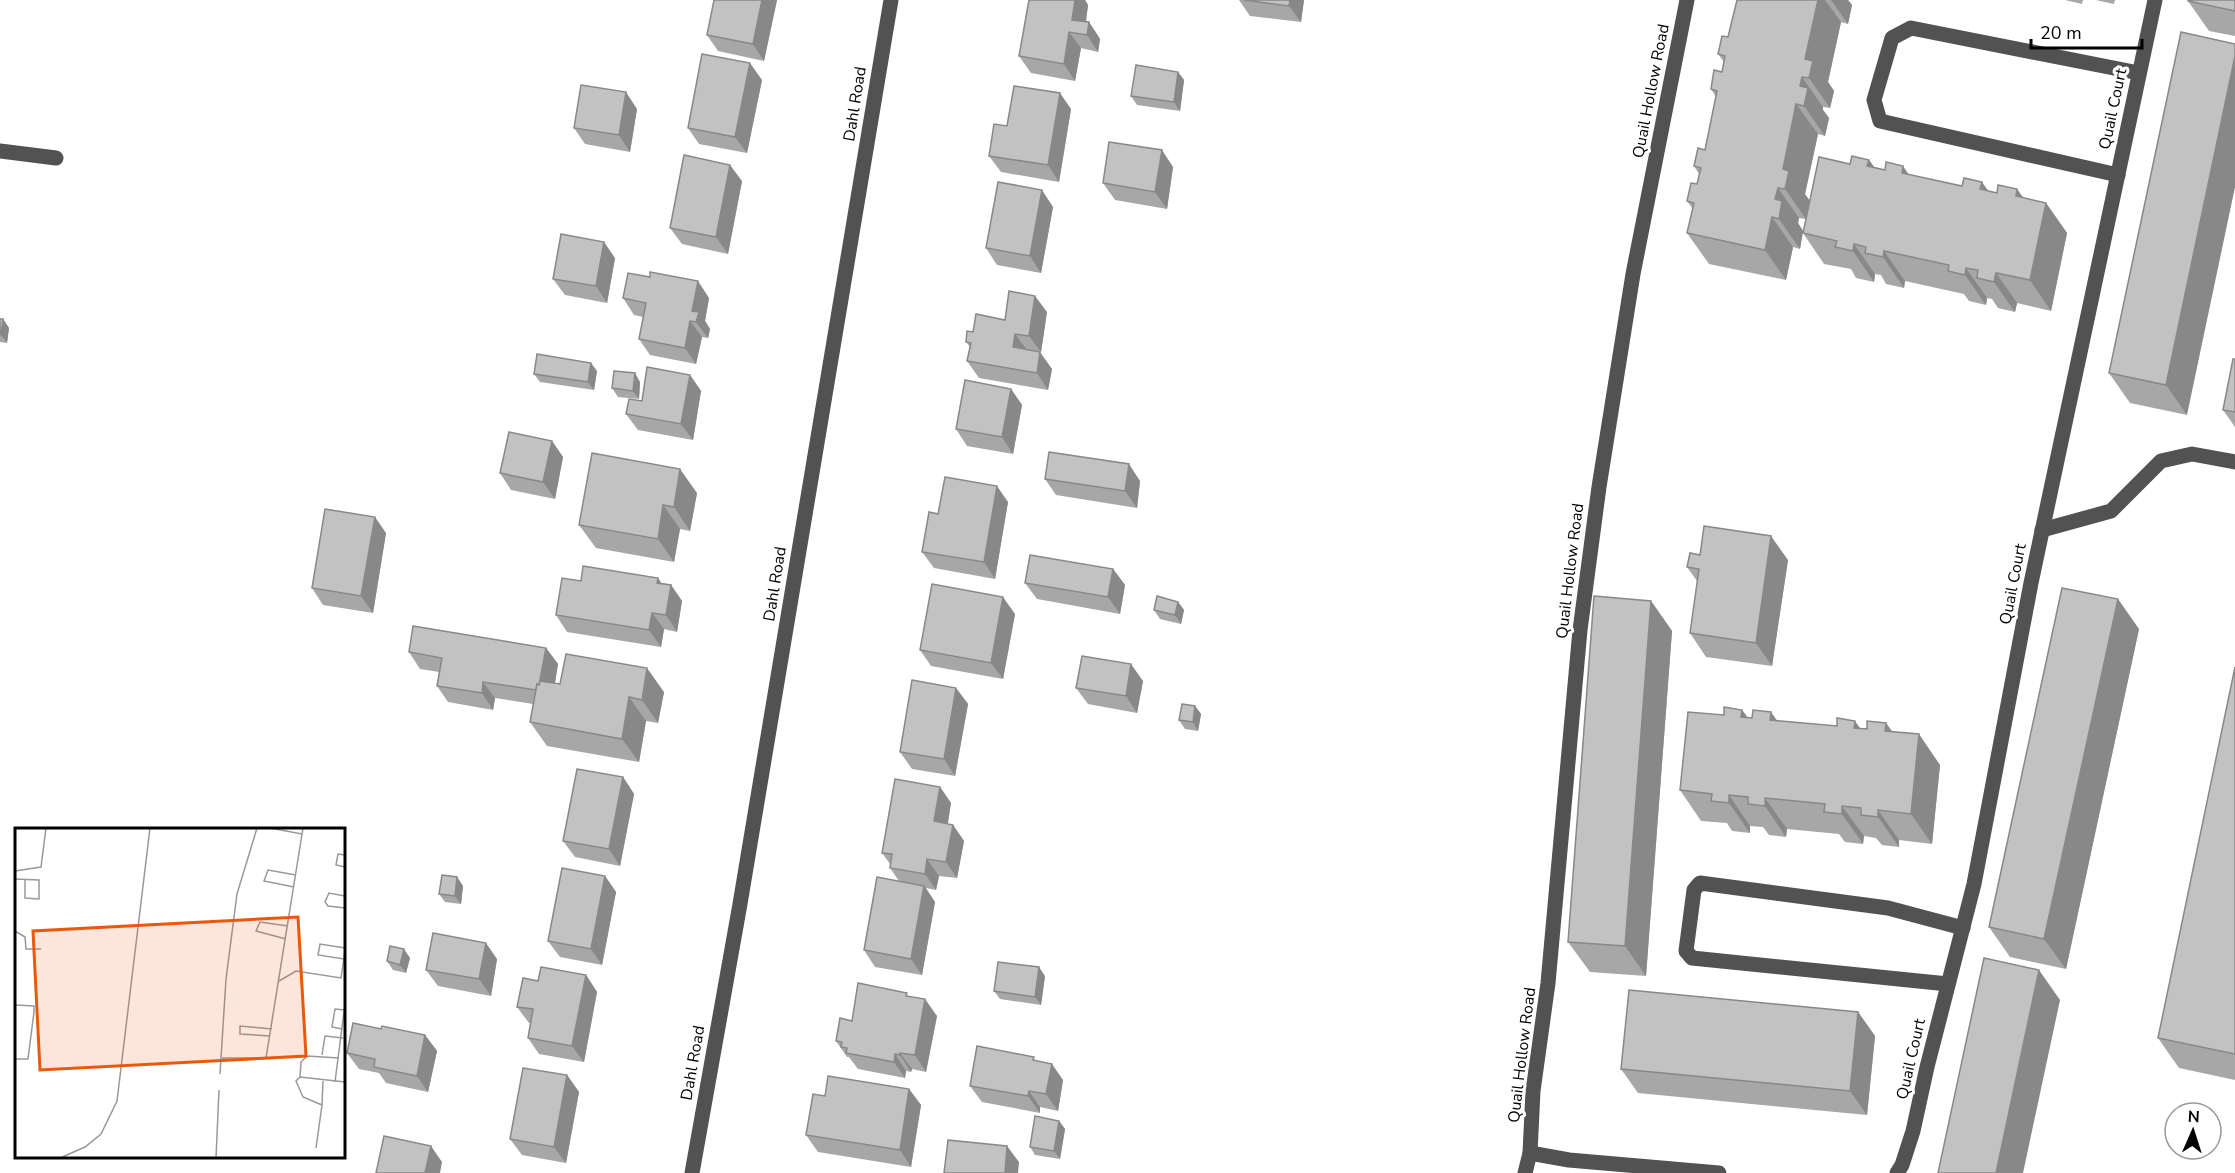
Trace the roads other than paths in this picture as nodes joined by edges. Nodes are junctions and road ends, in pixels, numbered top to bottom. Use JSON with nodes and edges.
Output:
{"nodes":[{"id":1,"x":891,"y":0,"type":"edge"},
{"id":2,"x":1687,"y":0,"type":"edge"},
{"id":3,"x":2155,"y":0,"type":"edge"},
{"id":4,"x":2139,"y":73,"type":"junction"},
{"id":5,"x":0,"y":152,"type":"edge"},
{"id":6,"x":56,"y":158,"type":"dead end"},
{"id":7,"x":2118,"y":175,"type":"junction"},
{"id":8,"x":2235,"y":462,"type":"edge"},
{"id":9,"x":2042,"y":530,"type":"junction"},
{"id":10,"x":1963,"y":928,"type":"junction"},
{"id":11,"x":1948,"y":984,"type":"junction"},
{"id":12,"x":1530,"y":1153,"type":"junction"},
{"id":13,"x":692,"y":1173,"type":"edge"},
{"id":14,"x":1524,"y":1173,"type":"edge"},
{"id":15,"x":1719,"y":1173,"type":"edge"},
{"id":16,"x":1897,"y":1173,"type":"edge"}],
"edges":[{"from":1,"to":13,"type":"street","name":"Dahl Road"},
{"from":2,"to":12,"type":"street","name":"Quail Hollow Road"},
{"from":3,"to":4,"type":"street","name":"Quail Court"},
{"from":4,"to":7,"type":"street","name":"Quail Court"},
{"from":4,"to":7,"type":"street"},
{"from":5,"to":6,"type":"street"},
{"from":7,"to":9,"type":"street","name":"Quail Court"},
{"from":8,"to":9,"type":"street"},
{"from":9,"to":10,"type":"street","name":"Quail Court"},
{"from":10,"to":11,"type":"street","name":"Quail Court"},
{"from":10,"to":11,"type":"street"},
{"from":11,"to":16,"type":"street","name":"Quail Court"},
{"from":12,"to":14,"type":"street","name":"Quail Hollow Road"},
{"from":12,"to":15,"type":"street"}]}
